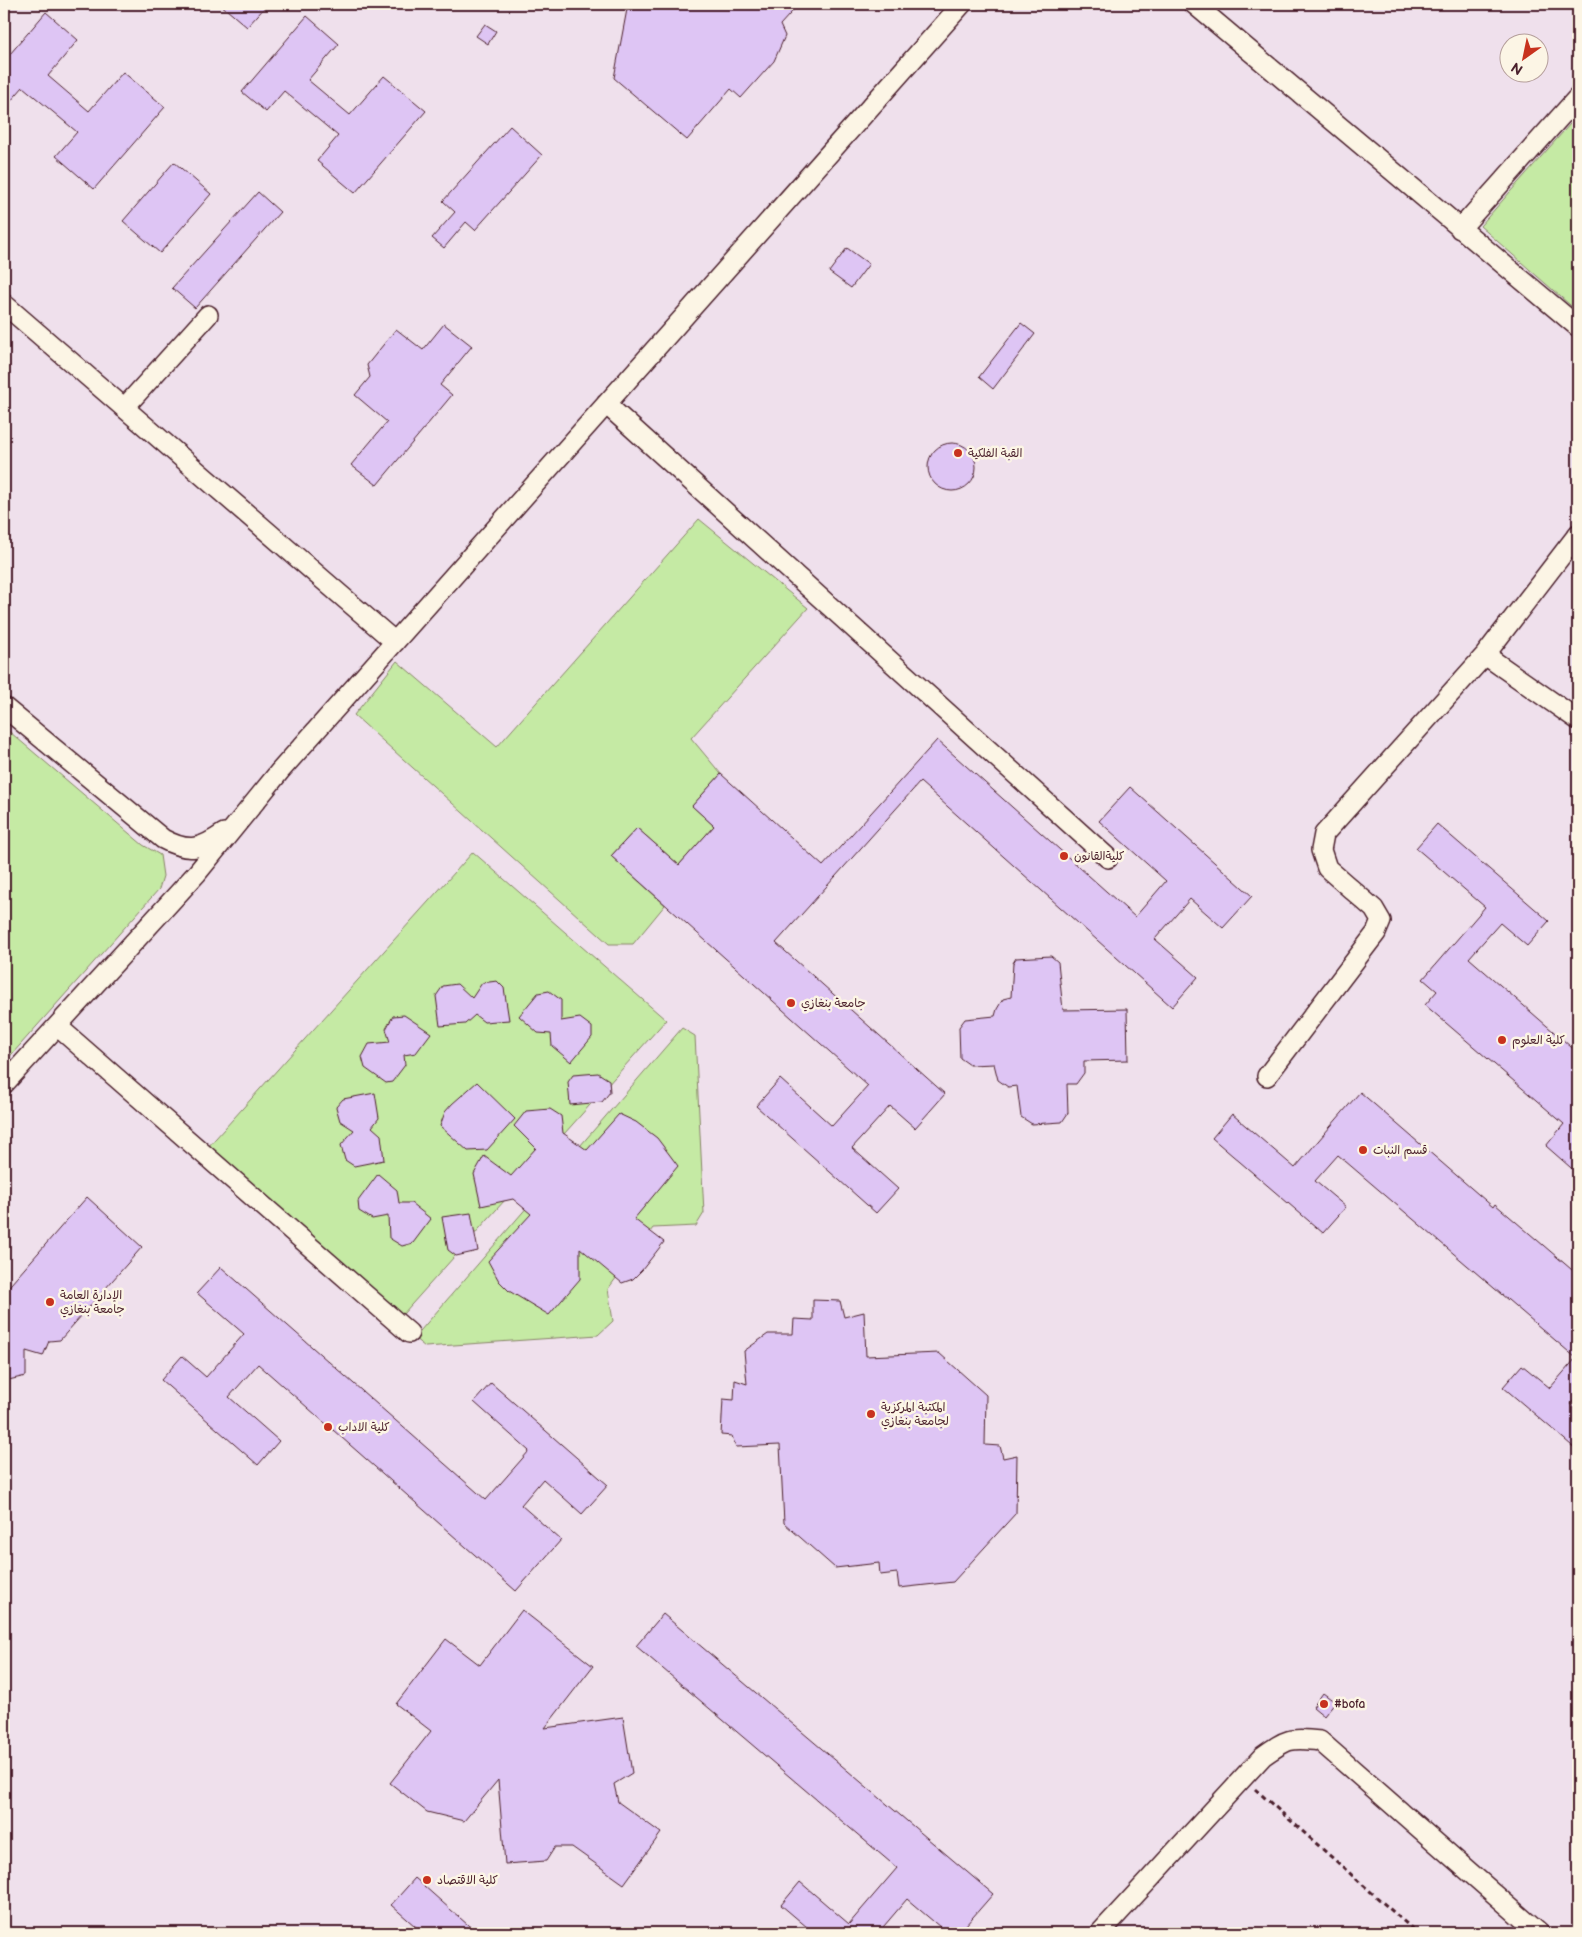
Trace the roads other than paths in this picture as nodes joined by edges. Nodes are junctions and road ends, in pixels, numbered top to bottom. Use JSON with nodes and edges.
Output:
{"nodes":[{"id":1,"x":962,"y":4,"type":"edge"},
{"id":2,"x":1194,"y":4,"type":"edge"},
{"id":3,"x":1578,"y":97,"type":"edge"},
{"id":4,"x":1460,"y":229,"type":"junction"},
{"id":5,"x":4,"y":304,"type":"edge"},
{"id":6,"x":208,"y":314,"type":"dead end"},
{"id":7,"x":1578,"y":327,"type":"edge"},
{"id":8,"x":606,"y":404,"type":"junction"},
{"id":9,"x":124,"y":408,"type":"junction"},
{"id":10,"x":1578,"y":534,"type":"edge"},
{"id":11,"x":395,"y":642,"type":"junction"},
{"id":12,"x":1485,"y":655,"type":"junction"},
{"id":13,"x":4,"y":707,"type":"edge"},
{"id":14,"x":1578,"y":720,"type":"edge"},
{"id":15,"x":235,"y":824,"type":"junction"},
{"id":16,"x":1108,"y":858,"type":"dead end"},
{"id":17,"x":57,"y":1026,"type":"junction"},
{"id":18,"x":1267,"y":1076,"type":"dead end"},
{"id":19,"x":4,"y":1084,"type":"edge"},
{"id":20,"x":410,"y":1333,"type":"dead end"},
{"id":21,"x":1100,"y":1933,"type":"edge"},
{"id":22,"x":1539,"y":1933,"type":"edge"}],
"edges":[{"from":1,"to":8,"type":"lane"},
{"from":2,"to":4,"type":"lane"},
{"from":3,"to":4,"type":"lane"},
{"from":4,"to":7,"type":"lane"},
{"from":5,"to":9,"type":"lane"},
{"from":6,"to":9,"type":"lane"},
{"from":8,"to":11,"type":"lane"},
{"from":8,"to":16,"type":"lane"},
{"from":9,"to":11,"type":"lane"},
{"from":10,"to":12,"type":"lane"},
{"from":11,"to":15,"type":"lane"},
{"from":12,"to":14,"type":"lane"},
{"from":12,"to":18,"type":"lane"},
{"from":13,"to":15,"type":"lane"},
{"from":15,"to":17,"type":"lane"},
{"from":17,"to":19,"type":"lane"},
{"from":17,"to":20,"type":"lane"},
{"from":21,"to":22,"type":"lane"}]}
